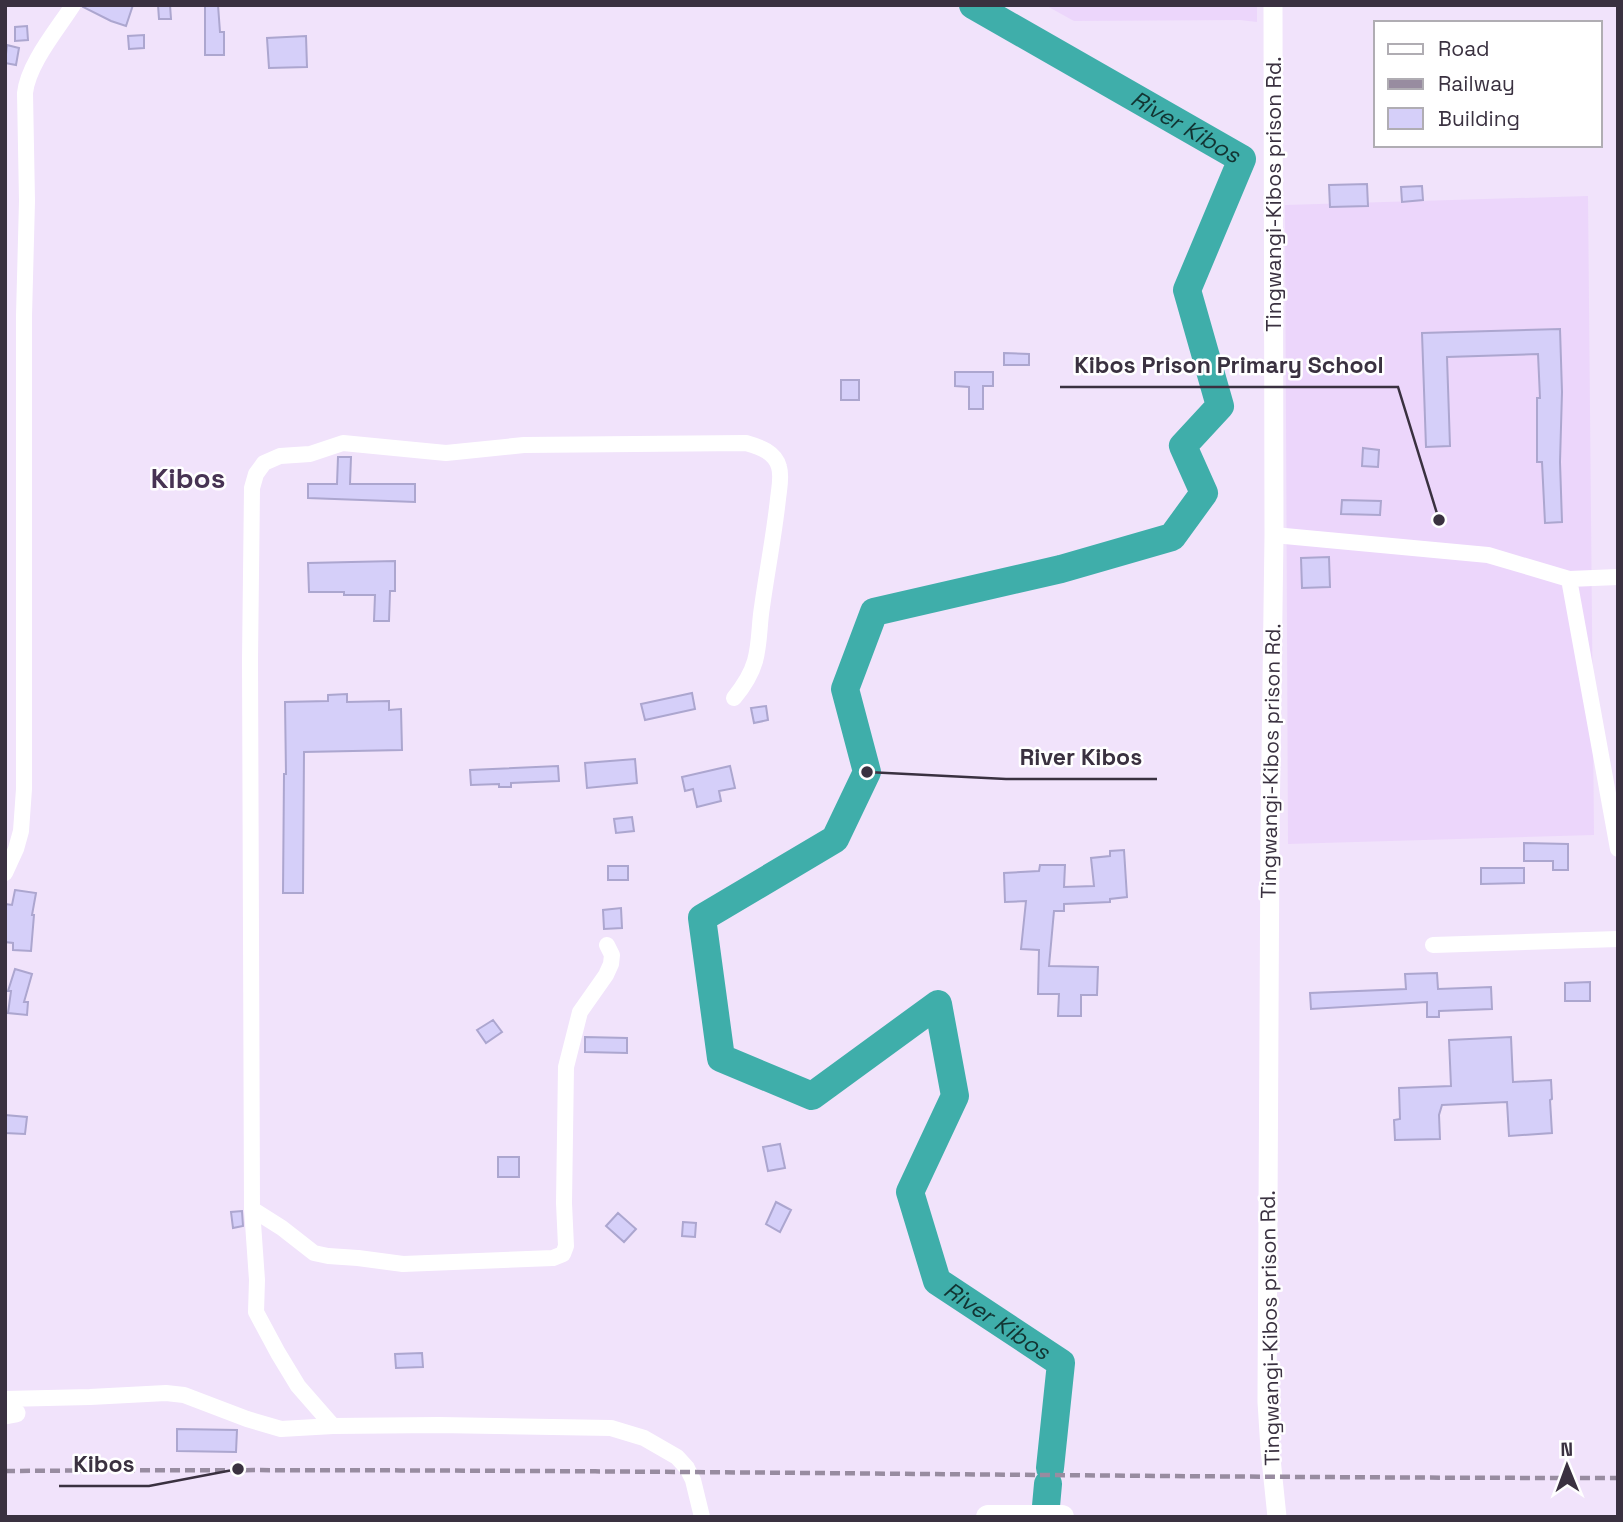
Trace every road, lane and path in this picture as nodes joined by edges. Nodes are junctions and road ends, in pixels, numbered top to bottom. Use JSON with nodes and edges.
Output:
{"nodes":[{"id":1,"x":73,"y":5,"type":"edge"},
{"id":2,"x":1273,"y":5,"type":"edge"},
{"id":3,"x":1274,"y":536,"type":"junction"},
{"id":4,"x":1618,"y":577,"type":"edge"},
{"id":5,"x":1569,"y":579,"type":"junction"},
{"id":6,"x":734,"y":698,"type":"dead end"},
{"id":7,"x":1618,"y":849,"type":"edge"},
{"id":8,"x":5,"y":873,"type":"edge"},
{"id":9,"x":1618,"y":939,"type":"edge"},
{"id":10,"x":607,"y":945,"type":"dead end"},
{"id":11,"x":1433,"y":945,"type":"dead end"},
{"id":12,"x":252,"y":1209,"type":"junction"},
{"id":13,"x":8,"y":1408,"type":"edge"},
{"id":14,"x":333,"y":1426,"type":"junction"},
{"id":15,"x":1020,"y":1516,"type":"edge"},
{"id":16,"x":702,"y":1517,"type":"edge"},
{"id":17,"x":988,"y":1517,"type":"edge"},
{"id":18,"x":1062,"y":1517,"type":"edge"},
{"id":19,"x":1277,"y":1517,"type":"edge"}],
"edges":[{"from":1,"to":8,"type":"street"},
{"from":2,"to":3,"type":"street","name":"Tingwangi-Kibos prison Rd."},
{"from":3,"to":5,"type":"street"},
{"from":3,"to":19,"type":"street","name":"Tingwangi-Kibos prison Rd."},
{"from":4,"to":5,"type":"street"},
{"from":5,"to":7,"type":"street"},
{"from":6,"to":12,"type":"street"},
{"from":9,"to":11,"type":"street"},
{"from":10,"to":12,"type":"street"},
{"from":12,"to":14,"type":"street"},
{"from":13,"to":14,"type":"street"},
{"from":14,"to":16,"type":"street"},
{"from":15,"to":17,"type":"main road"},
{"from":15,"to":18,"type":"main road"}]}
